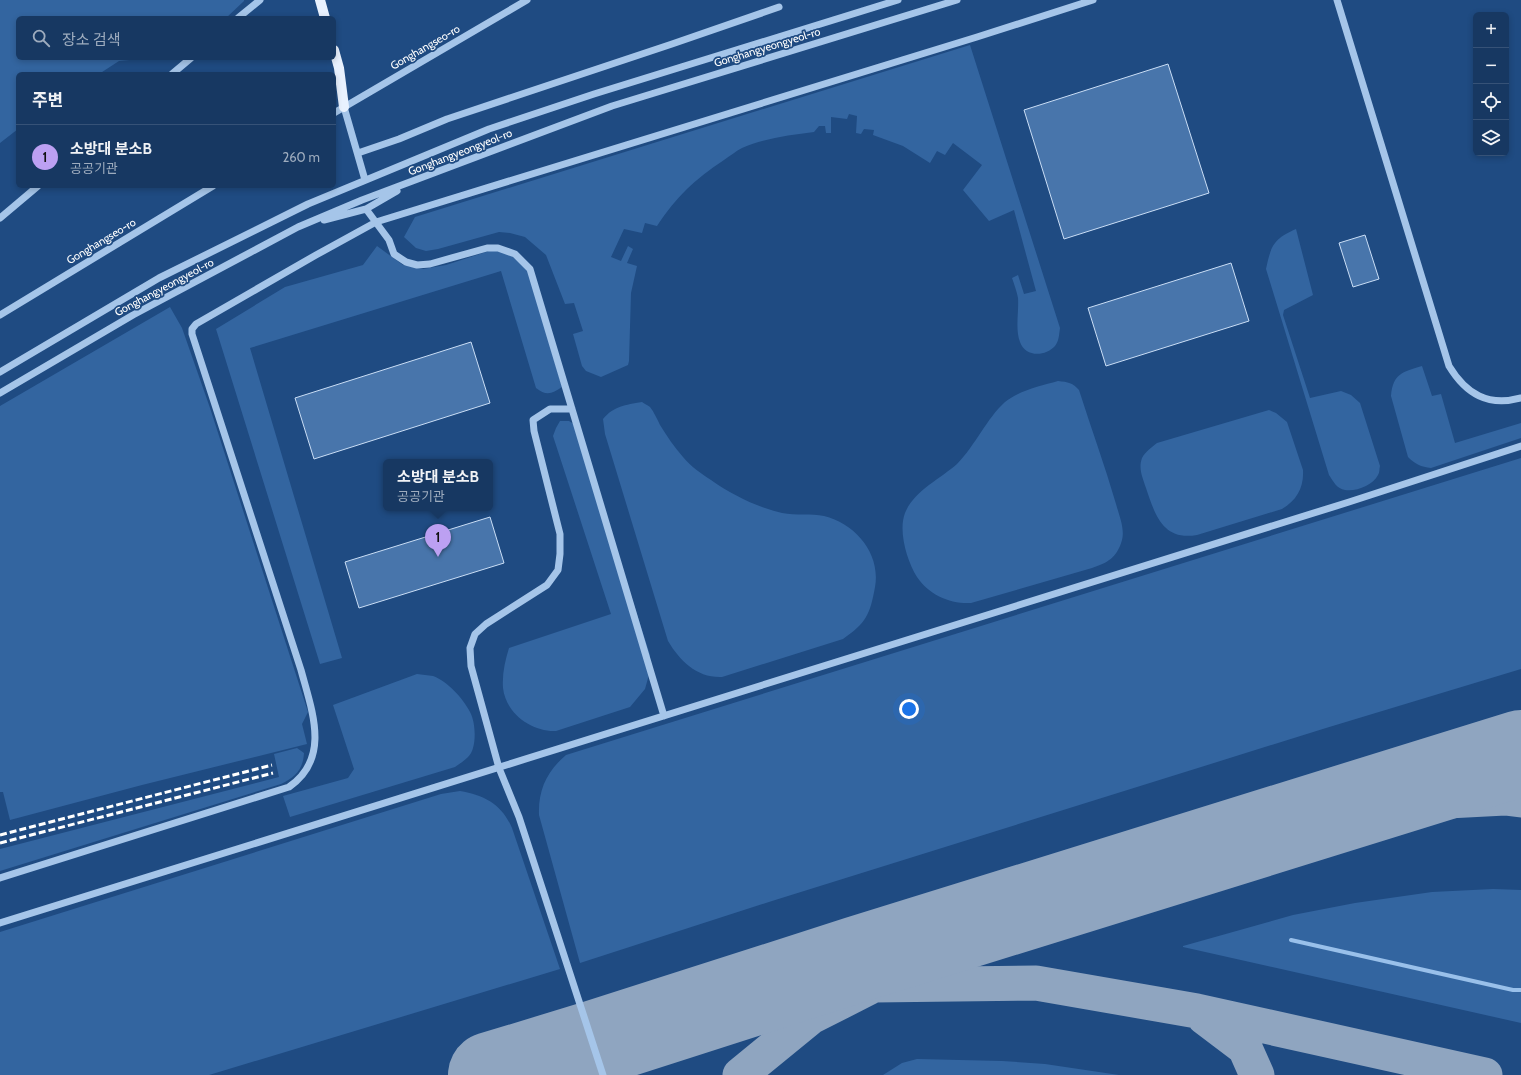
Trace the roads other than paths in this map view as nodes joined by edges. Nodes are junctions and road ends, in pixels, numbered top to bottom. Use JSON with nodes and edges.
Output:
{"nodes":[{"id":1,"x":260,"y":0,"type":"edge"},
{"id":2,"x":320,"y":0,"type":"edge"},
{"id":3,"x":527,"y":0,"type":"edge"},
{"id":4,"x":898,"y":0,"type":"edge"},
{"id":5,"x":957,"y":0,"type":"edge"},
{"id":6,"x":1092,"y":0,"type":"edge"},
{"id":7,"x":1337,"y":0,"type":"edge"},
{"id":8,"x":779,"y":7,"type":"dead end"},
{"id":9,"x":240,"y":16,"type":"edge"},
{"id":10,"x":324,"y":16,"type":"edge"},
{"id":11,"x":336,"y":57,"type":"edge"},
{"id":12,"x":189,"y":60,"type":"edge"},
{"id":13,"x":174,"y":72,"type":"edge"},
{"id":14,"x":344,"y":107,"type":"junction"},
{"id":15,"x":336,"y":112,"type":"edge"},
{"id":16,"x":358,"y":153,"type":"junction"},
{"id":17,"x":365,"y":180,"type":"junction"},
{"id":18,"x":412,"y":182,"type":"junction"},
{"id":19,"x":36,"y":188,"type":"edge"},
{"id":20,"x":210,"y":188,"type":"edge"},
{"id":21,"x":366,"y":209,"type":"junction"},
{"id":22,"x":0,"y":218,"type":"edge"},
{"id":23,"x":376,"y":222,"type":"junction"},
{"id":24,"x":298,"y":227,"type":"junction"},
{"id":25,"x":0,"y":315,"type":"edge"},
{"id":26,"x":0,"y":372,"type":"edge"},
{"id":27,"x":0,"y":393,"type":"edge"},
{"id":28,"x":1521,"y":398,"type":"edge"},
{"id":29,"x":572,"y":409,"type":"junction"},
{"id":30,"x":1521,"y":446,"type":"edge"},
{"id":31,"x":664,"y":716,"type":"junction"},
{"id":32,"x":499,"y":768,"type":"junction"},
{"id":33,"x":0,"y":878,"type":"edge"},
{"id":34,"x":0,"y":924,"type":"edge"},
{"id":35,"x":603,"y":1075,"type":"edge"}],
"edges":[{"from":1,"to":9,"type":"street"},
{"from":2,"to":10,"type":"main road"},
{"from":3,"to":14,"type":"street","name":"Gonghangseo-ro"},
{"from":4,"to":17,"type":"street","name":"Gonghangyeongyeol-ro"},
{"from":5,"to":18,"type":"street","name":"Gonghangyeongyeol-ro"},
{"from":6,"to":23,"type":"street"},
{"from":7,"to":28,"type":"street"},
{"from":8,"to":16,"type":"street"},
{"from":11,"to":14,"type":"main road"},
{"from":12,"to":13,"type":"street"},
{"from":14,"to":15,"type":"street","name":"Gonghangseo-ro"},
{"from":14,"to":16,"type":"street"},
{"from":16,"to":17,"type":"street"},
{"from":17,"to":26,"type":"street","name":"Gonghangyeongyeol-ro"},
{"from":18,"to":21,"type":"street"},
{"from":18,"to":24,"type":"street","name":"Gonghangyeongyeol-ro"},
{"from":19,"to":22,"type":"street"},
{"from":20,"to":25,"type":"street","name":"Gonghangseo-ro"},
{"from":21,"to":23,"type":"street"},
{"from":21,"to":24,"type":"street"},
{"from":23,"to":29,"type":"street"},
{"from":23,"to":33,"type":"street"},
{"from":24,"to":27,"type":"street","name":"Gonghangyeongyeol-ro"},
{"from":29,"to":31,"type":"street"},
{"from":29,"to":32,"type":"street"},
{"from":30,"to":31,"type":"street"},
{"from":31,"to":32,"type":"street"},
{"from":32,"to":34,"type":"street"},
{"from":32,"to":35,"type":"street"}]}
